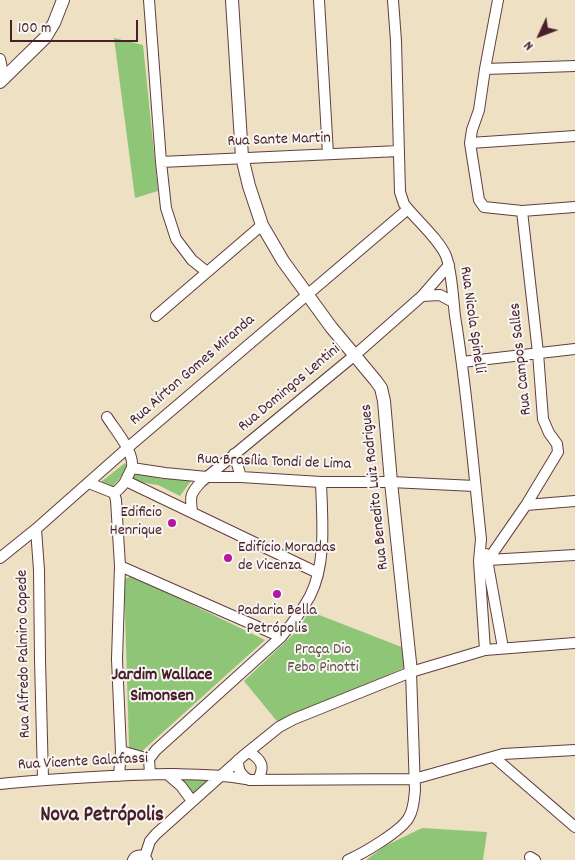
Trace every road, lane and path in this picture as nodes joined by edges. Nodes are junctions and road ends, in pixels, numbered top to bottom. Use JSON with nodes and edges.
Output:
{"nodes":[{"id":1,"x":63,"y":0,"type":"edge"},
{"id":2,"x":149,"y":0,"type":"edge"},
{"id":3,"x":232,"y":0,"type":"edge"},
{"id":4,"x":319,"y":0,"type":"edge"},
{"id":5,"x":393,"y":0,"type":"edge"},
{"id":6,"x":498,"y":0,"type":"edge"},
{"id":7,"x":0,"y":59,"type":"edge"},
{"id":8,"x":575,"y":66,"type":"edge"},
{"id":9,"x":485,"y":70,"type":"junction"},
{"id":10,"x":2,"y":80,"type":"edge"},
{"id":11,"x":575,"y":136,"type":"edge"},
{"id":12,"x":470,"y":143,"type":"junction"},
{"id":13,"x":398,"y":151,"type":"junction"},
{"id":14,"x":328,"y":154,"type":"junction"},
{"id":15,"x":242,"y":157,"type":"junction"},
{"id":16,"x":161,"y":162,"type":"junction"},
{"id":17,"x":575,"y":207,"type":"edge"},
{"id":18,"x":408,"y":209,"type":"junction"},
{"id":19,"x":522,"y":211,"type":"junction"},
{"id":20,"x":262,"y":225,"type":"junction"},
{"id":21,"x":449,"y":265,"type":"junction"},
{"id":22,"x":207,"y":272,"type":"junction"},
{"id":23,"x":307,"y":294,"type":"junction"},
{"id":24,"x":422,"y":296,"type":"junction"},
{"id":25,"x":453,"y":302,"type":"junction"},
{"id":26,"x":156,"y":316,"type":"dead end"},
{"id":27,"x":575,"y":349,"type":"edge"},
{"id":28,"x":538,"y":352,"type":"junction"},
{"id":29,"x":355,"y":355,"type":"junction"},
{"id":30,"x":462,"y":362,"type":"junction"},
{"id":31,"x":107,"y":417,"type":"dead end"},
{"id":32,"x":127,"y":448,"type":"junction"},
{"id":33,"x":234,"y":454,"type":"junction"},
{"id":34,"x":132,"y":468,"type":"junction"},
{"id":35,"x":206,"y":477,"type":"junction"},
{"id":36,"x":241,"y":477,"type":"junction"},
{"id":37,"x":126,"y":481,"type":"junction"},
{"id":38,"x":321,"y":482,"type":"junction"},
{"id":39,"x":391,"y":482,"type":"junction"},
{"id":40,"x":89,"y":483,"type":"junction"},
{"id":41,"x":475,"y":486,"type":"junction"},
{"id":42,"x":114,"y":492,"type":"junction"},
{"id":43,"x":575,"y":501,"type":"edge"},
{"id":44,"x":526,"y":505,"type":"junction"},
{"id":45,"x":192,"y":512,"type":"junction"},
{"id":46,"x":36,"y":529,"type":"junction"},
{"id":47,"x":575,"y":555,"type":"edge"},
{"id":48,"x":0,"y":558,"type":"edge"},
{"id":49,"x":483,"y":561,"type":"junction"},
{"id":50,"x":120,"y":566,"type":"junction"},
{"id":51,"x":318,"y":572,"type":"junction"},
{"id":52,"x":281,"y":637,"type":"junction"},
{"id":53,"x":575,"y":643,"type":"edge"},
{"id":54,"x":503,"y":648,"type":"junction"},
{"id":55,"x":485,"y":650,"type":"junction"},
{"id":56,"x":412,"y":672,"type":"junction"},
{"id":57,"x":575,"y":750,"type":"edge"},
{"id":58,"x":121,"y":751,"type":"junction"},
{"id":59,"x":249,"y":752,"type":"junction"},
{"id":60,"x":494,"y":757,"type":"junction"},
{"id":61,"x":149,"y":758,"type":"junction"},
{"id":62,"x":238,"y":760,"type":"junction"},
{"id":63,"x":150,"y":774,"type":"junction"},
{"id":64,"x":168,"y":774,"type":"junction"},
{"id":65,"x":221,"y":775,"type":"junction"},
{"id":66,"x":120,"y":776,"type":"junction"},
{"id":67,"x":43,"y":779,"type":"junction"},
{"id":68,"x":414,"y":779,"type":"junction"},
{"id":69,"x":253,"y":780,"type":"junction"},
{"id":70,"x":0,"y":784,"type":"edge"},
{"id":71,"x":192,"y":801,"type":"junction"},
{"id":72,"x":575,"y":828,"type":"edge"},
{"id":73,"x":146,"y":858,"type":"edge"},
{"id":74,"x":132,"y":860,"type":"edge"},
{"id":75,"x":348,"y":860,"type":"edge"}],
"edges":[{"from":1,"to":10,"type":"street"},
{"from":2,"to":16,"type":"street"},
{"from":3,"to":15,"type":"street","name":"Rua Benedito Luiz Rodrigues"},
{"from":4,"to":14,"type":"street"},
{"from":5,"to":13,"type":"street","name":"Rua Nicola Spinelli"},
{"from":6,"to":9,"type":"street"},
{"from":7,"to":10,"type":"street"},
{"from":8,"to":9,"type":"street"},
{"from":9,"to":12,"type":"street"},
{"from":11,"to":12,"type":"street"},
{"from":12,"to":19,"type":"street"},
{"from":13,"to":14,"type":"street","name":"Rua Sante Martin"},
{"from":13,"to":18,"type":"street","name":"Rua Nicola Spinelli"},
{"from":14,"to":15,"type":"street","name":"Rua Sante Martin"},
{"from":15,"to":16,"type":"street","name":"Rua Sante Martin"},
{"from":15,"to":20,"type":"street","name":"Rua Benedito Luiz Rodrigues"},
{"from":16,"to":22,"type":"street"},
{"from":17,"to":19,"type":"street"},
{"from":18,"to":21,"type":"street","name":"Rua Nicola Spinelli"},
{"from":18,"to":23,"type":"street","name":"Rua Aírton Gomes Miranda"},
{"from":19,"to":28,"type":"street","name":"Rua Campos Salles"},
{"from":20,"to":22,"type":"street"},
{"from":20,"to":23,"type":"street","name":"Rua Benedito Luiz Rodrigues"},
{"from":21,"to":24,"type":"street","name":"Rua Domingos Lentini"},
{"from":21,"to":25,"type":"street","name":"Rua Nicola Spinelli"},
{"from":22,"to":26,"type":"street"},
{"from":23,"to":29,"type":"street","name":"Rua Benedito Luiz Rodrigues"},
{"from":23,"to":32,"type":"street","name":"Rua Aírton Gomes Miranda"},
{"from":24,"to":25,"type":"street"},
{"from":24,"to":29,"type":"street","name":"Rua Domingos Lentini"},
{"from":25,"to":30,"type":"street","name":"Rua Nicola Spinelli"},
{"from":27,"to":28,"type":"street"},
{"from":28,"to":30,"type":"street"},
{"from":28,"to":44,"type":"street","name":"Rua Campos Salles"},
{"from":29,"to":33,"type":"street","name":"Rua Domingos Lentini"},
{"from":29,"to":39,"type":"street","name":"Rua Benedito Luiz Rodrigues"},
{"from":30,"to":41,"type":"street","name":"Rua Nicola Spinelli"},
{"from":31,"to":32,"type":"street"},
{"from":32,"to":34,"type":"street"},
{"from":32,"to":40,"type":"street","name":"Rua Aírton Gomes Miranda"},
{"from":33,"to":35,"type":"street","name":"Rua Domingos Lentini"},
{"from":33,"to":36,"type":"street"},
{"from":34,"to":35,"type":"street","name":"Rua Brasília Tondi de Lima"},
{"from":34,"to":37,"type":"street"},
{"from":35,"to":36,"type":"street","name":"Rua Brasília Tondi de Lima"},
{"from":35,"to":45,"type":"street","name":"Rua Domingos Lentini"},
{"from":36,"to":38,"type":"street","name":"Rua Brasília Tondi de Lima"},
{"from":37,"to":42,"type":"street"},
{"from":37,"to":45,"type":"street"},
{"from":38,"to":39,"type":"street","name":"Rua Brasília Tondi de Lima"},
{"from":38,"to":51,"type":"street"},
{"from":39,"to":41,"type":"street","name":"Rua Brasília Tondi de Lima"},
{"from":39,"to":56,"type":"street","name":"Rua Benedito Luiz Rodrigues"},
{"from":40,"to":42,"type":"street"},
{"from":40,"to":46,"type":"street","name":"Rua Aírton Gomes Miranda"},
{"from":41,"to":49,"type":"street","name":"Rua Nicola Spinelli"},
{"from":42,"to":50,"type":"street"},
{"from":43,"to":44,"type":"street"},
{"from":44,"to":49,"type":"street","name":"Rua Campos Salles"},
{"from":45,"to":51,"type":"street"},
{"from":46,"to":48,"type":"street","name":"Rua Aírton Gomes Miranda"},
{"from":46,"to":67,"type":"street","name":"Rua Alfredo Palmiro Copede"},
{"from":47,"to":49,"type":"street"},
{"from":49,"to":54,"type":"street","name":"Rua Nicola Spinelli"},
{"from":49,"to":55,"type":"street","name":"Rua Nicola Spinelli"},
{"from":50,"to":52,"type":"street"},
{"from":50,"to":58,"type":"street"},
{"from":51,"to":52,"type":"street"},
{"from":52,"to":61,"type":"street"},
{"from":53,"to":54,"type":"street"},
{"from":54,"to":55,"type":"street"},
{"from":55,"to":56,"type":"street"},
{"from":56,"to":59,"type":"street"},
{"from":56,"to":68,"type":"street","name":"Rua Benedito Luiz Rodrigues"},
{"from":57,"to":60,"type":"street","name":"Rua Vicente Galafassi"},
{"from":58,"to":61,"type":"street"},
{"from":58,"to":66,"type":"street"},
{"from":59,"to":62,"type":"street"},
{"from":59,"to":69,"type":"street"},
{"from":60,"to":68,"type":"street","name":"Rua Vicente Galafassi"},
{"from":60,"to":72,"type":"street"},
{"from":61,"to":63,"type":"street"},
{"from":62,"to":65,"type":"street"},
{"from":62,"to":69,"type":"street"},
{"from":63,"to":64,"type":"street","name":"Rua Vicente Galafassi"},
{"from":63,"to":66,"type":"street","name":"Rua Vicente Galafassi"},
{"from":64,"to":65,"type":"street","name":"Rua Vicente Galafassi"},
{"from":64,"to":71,"type":"street","name":"Rua Vicente Galafassi"},
{"from":65,"to":69,"type":"street","name":"Rua Vicente Galafassi"},
{"from":65,"to":71,"type":"street"},
{"from":66,"to":67,"type":"street","name":"Rua Vicente Galafassi"},
{"from":67,"to":70,"type":"street","name":"Rua Vicente Galafassi"},
{"from":68,"to":69,"type":"street","name":"Rua Vicente Galafassi"},
{"from":68,"to":75,"type":"street","name":"Rua Benedito Luiz Rodrigues"},
{"from":71,"to":73,"type":"street"},
{"from":73,"to":74,"type":"street"}]}
